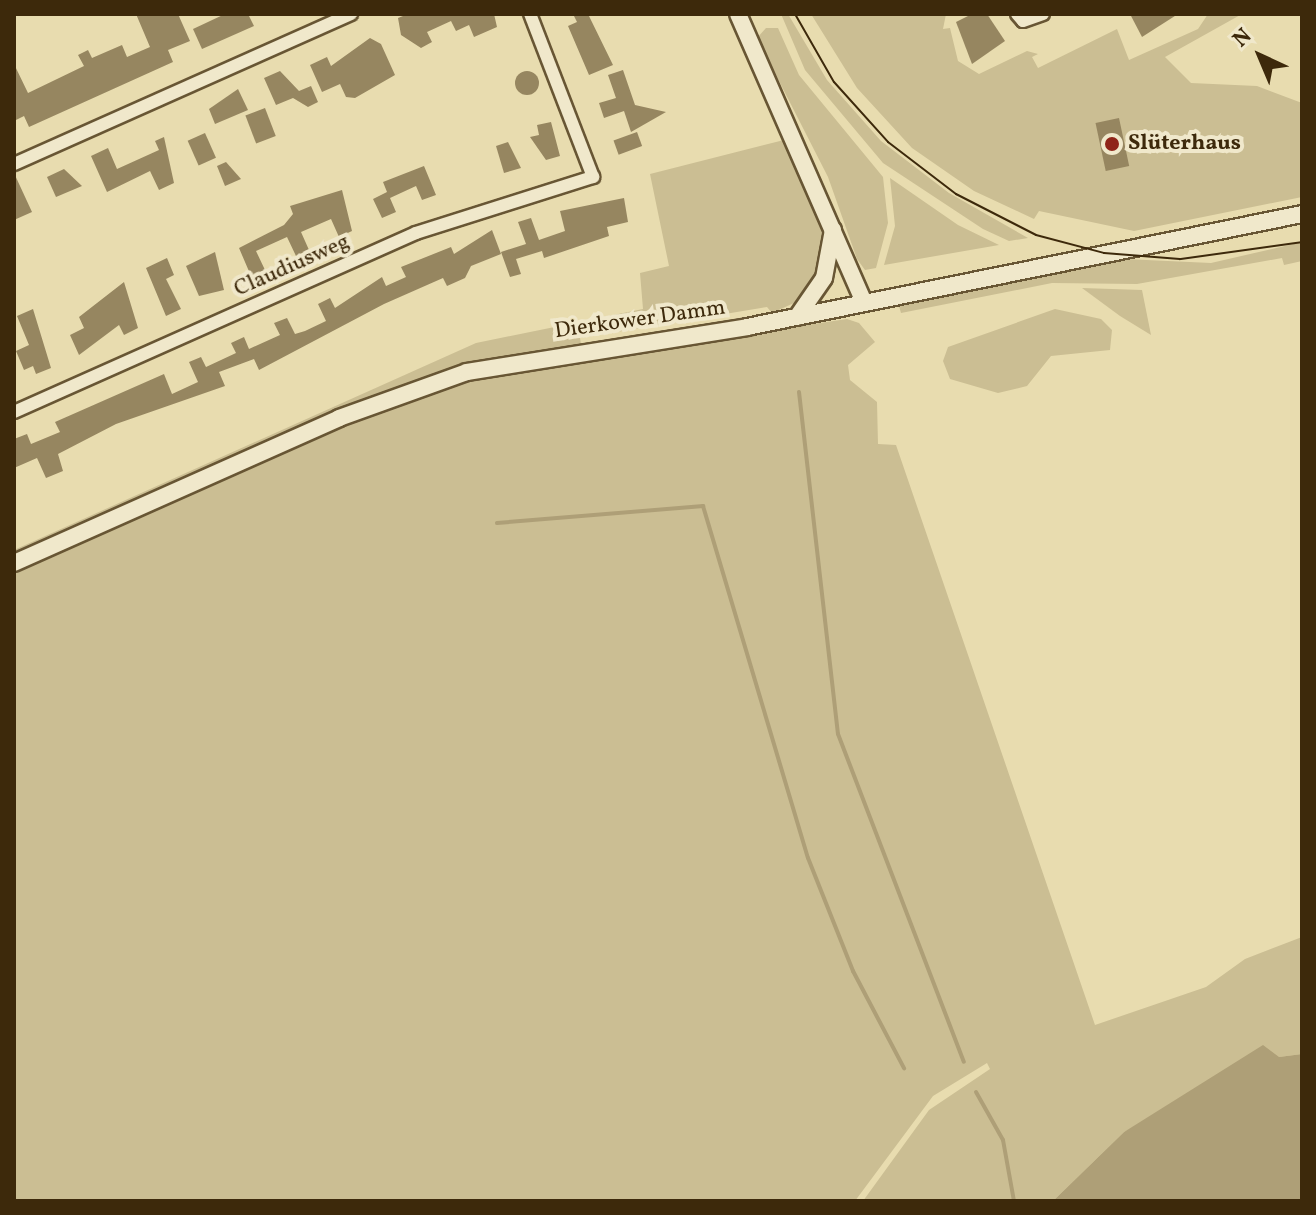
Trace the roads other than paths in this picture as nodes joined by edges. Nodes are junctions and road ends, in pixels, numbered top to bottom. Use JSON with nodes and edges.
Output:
{"nodes":[{"id":1,"x":351,"y":14,"type":"edge"},
{"id":2,"x":530,"y":14,"type":"edge"},
{"id":3,"x":738,"y":14,"type":"edge"},
{"id":4,"x":1017,"y":14,"type":"edge"},
{"id":5,"x":1043,"y":14,"type":"edge"},
{"id":6,"x":14,"y":164,"type":"edge"},
{"id":7,"x":1302,"y":214,"type":"edge"},
{"id":8,"x":833,"y":221,"type":"junction"},
{"id":9,"x":864,"y":303,"type":"junction"},
{"id":10,"x":797,"y":317,"type":"junction"},
{"id":11,"x":14,"y":412,"type":"edge"},
{"id":12,"x":14,"y":563,"type":"edge"}],
"edges":[{"from":1,"to":6,"type":"street"},
{"from":2,"to":11,"type":"street","name":"Claudiusweg"},
{"from":3,"to":8,"type":"street"},
{"from":4,"to":5,"type":"street"},
{"from":7,"to":9,"type":"street","name":"Dierkower Damm"},
{"from":8,"to":9,"type":"street"},
{"from":8,"to":10,"type":"street"},
{"from":9,"to":10,"type":"street","name":"Dierkower Damm"},
{"from":10,"to":12,"type":"street","name":"Dierkower Damm"}]}
